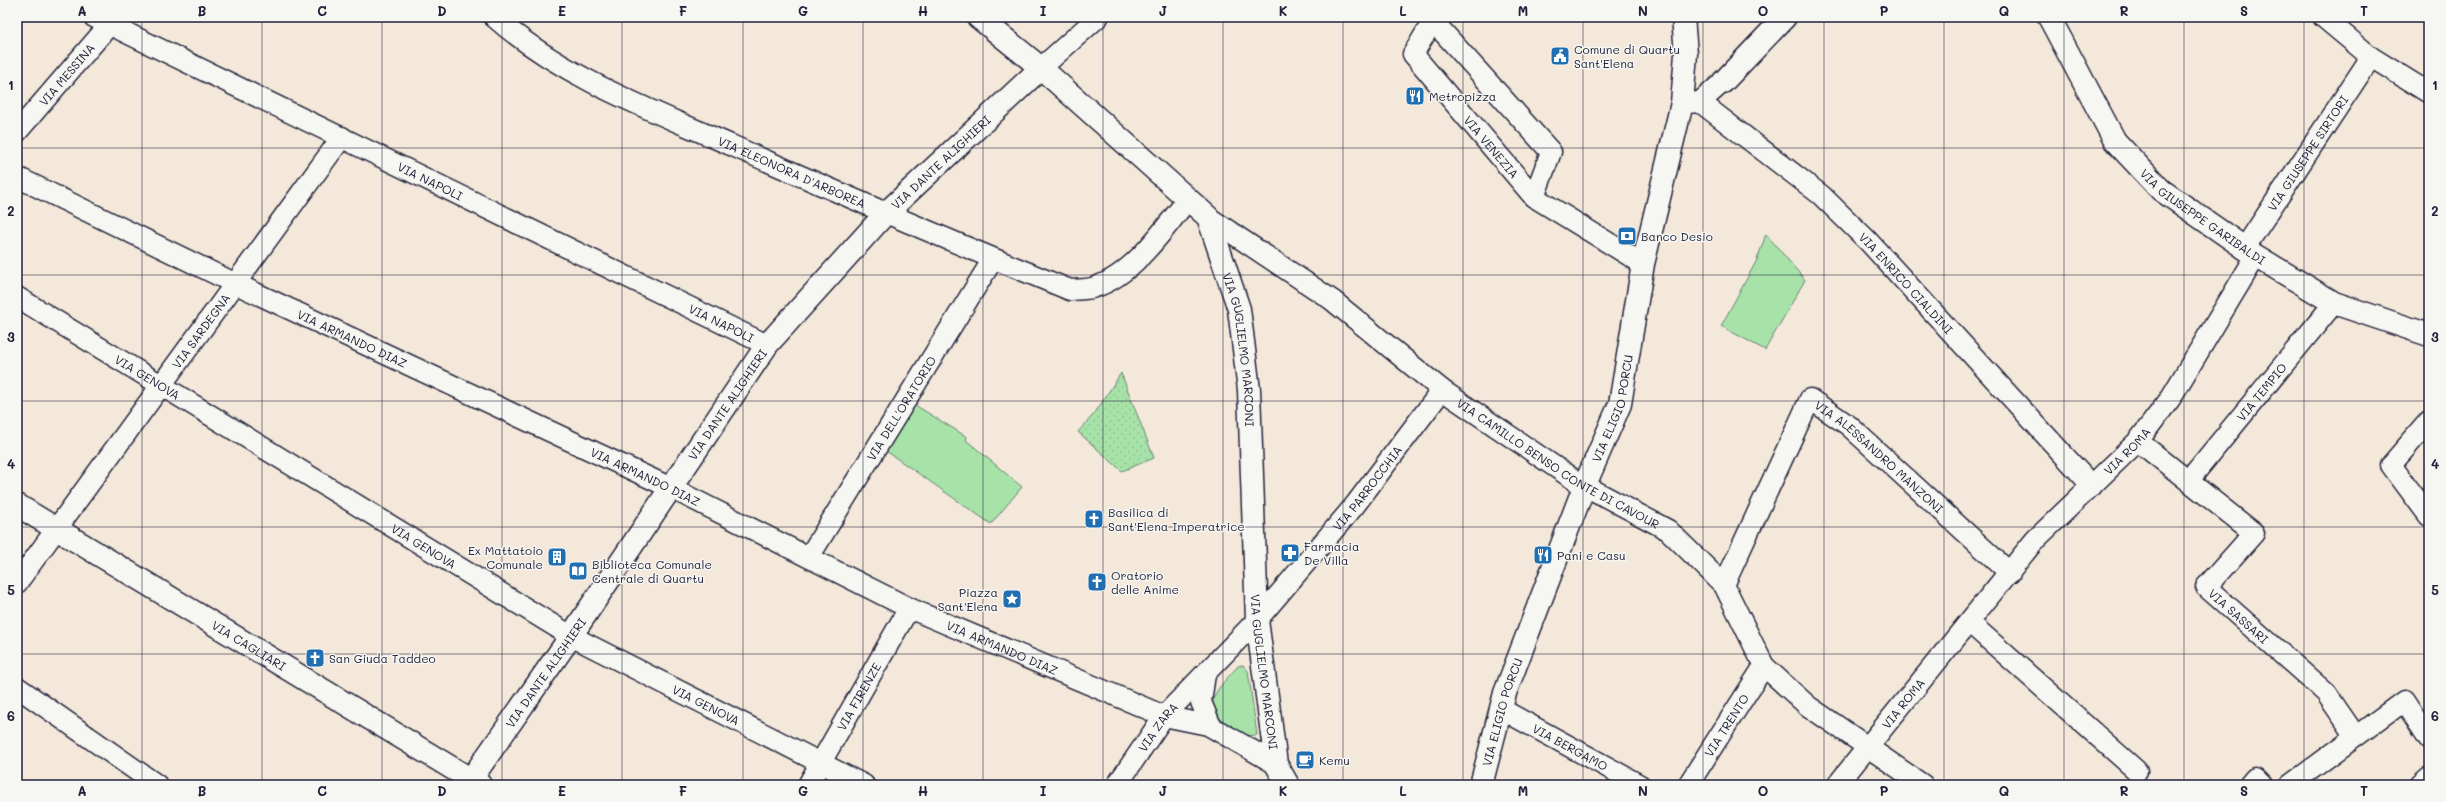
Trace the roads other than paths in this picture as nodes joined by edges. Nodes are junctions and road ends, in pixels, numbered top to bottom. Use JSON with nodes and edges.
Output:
{"nodes":[{"id":1,"x":494,"y":17,"type":"edge"},
{"id":2,"x":978,"y":17,"type":"edge"},
{"id":3,"x":1098,"y":17,"type":"edge"},
{"id":4,"x":1683,"y":17,"type":"edge"},
{"id":5,"x":1784,"y":17,"type":"edge"},
{"id":6,"x":2048,"y":17,"type":"edge"},
{"id":7,"x":2323,"y":17,"type":"edge"},
{"id":8,"x":106,"y":19,"type":"edge"},
{"id":9,"x":1433,"y":19,"type":"edge"},
{"id":10,"x":2371,"y":57,"type":"junction"},
{"id":11,"x":1041,"y":68,"type":"junction"},
{"id":12,"x":1723,"y":82,"type":"joint"},
{"id":13,"x":2429,"y":93,"type":"edge"},
{"id":14,"x":1691,"y":102,"type":"junction"},
{"id":15,"x":17,"y":132,"type":"edge"},
{"id":16,"x":342,"y":137,"type":"junction"},
{"id":17,"x":17,"y":177,"type":"edge"},
{"id":18,"x":1534,"y":196,"type":"junction"},
{"id":19,"x":1188,"y":199,"type":"junction"},
{"id":20,"x":885,"y":214,"type":"junction"},
{"id":21,"x":1208,"y":217,"type":"junction"},
{"id":22,"x":2250,"y":253,"type":"junction"},
{"id":23,"x":993,"y":259,"type":"junction"},
{"id":24,"x":1643,"y":264,"type":"junction"},
{"id":25,"x":234,"y":283,"type":"junction"},
{"id":26,"x":17,"y":297,"type":"edge"},
{"id":27,"x":2334,"y":303,"type":"junction"},
{"id":28,"x":2429,"y":335,"type":"edge"},
{"id":29,"x":767,"y":345,"type":"junction"},
{"id":30,"x":160,"y":384,"type":"junction"},
{"id":31,"x":1442,"y":390,"type":"junction"},
{"id":32,"x":2429,"y":421,"type":"edge"},
{"id":33,"x":2138,"y":441,"type":"junction"},
{"id":34,"x":2189,"y":480,"type":"junction"},
{"id":35,"x":2092,"y":486,"type":"junction"},
{"id":36,"x":1584,"y":487,"type":"junction"},
{"id":37,"x":671,"y":488,"type":"junction"},
{"id":38,"x":17,"y":505,"type":"edge"},
{"id":39,"x":2429,"y":516,"type":"edge"},
{"id":40,"x":56,"y":529,"type":"junction"},
{"id":41,"x":809,"y":557,"type":"junction"},
{"id":42,"x":2010,"y":573,"type":"junction"},
{"id":43,"x":17,"y":583,"type":"edge"},
{"id":44,"x":1724,"y":585,"type":"junction"},
{"id":45,"x":909,"y":608,"type":"junction"},
{"id":46,"x":1257,"y":620,"type":"junction"},
{"id":47,"x":1970,"y":623,"type":"junction"},
{"id":48,"x":571,"y":636,"type":"junction"},
{"id":49,"x":1764,"y":666,"type":"junction"},
{"id":50,"x":1205,"y":674,"type":"junction"},
{"id":51,"x":17,"y":687,"type":"edge"},
{"id":52,"x":1501,"y":709,"type":"junction"},
{"id":53,"x":1164,"y":716,"type":"junction"},
{"id":54,"x":1211,"y":726,"type":"junction"},
{"id":55,"x":2355,"y":735,"type":"junction"},
{"id":56,"x":2429,"y":739,"type":"edge"},
{"id":57,"x":1868,"y":746,"type":"junction"},
{"id":58,"x":821,"y":764,"type":"junction"},
{"id":59,"x":1276,"y":764,"type":"junction"},
{"id":60,"x":2137,"y":771,"type":"dead end"},
{"id":61,"x":2429,"y":776,"type":"edge"},
{"id":62,"x":473,"y":783,"type":"edge"},
{"id":63,"x":157,"y":785,"type":"edge"},
{"id":64,"x":808,"y":785,"type":"edge"},
{"id":65,"x":864,"y":785,"type":"edge"},
{"id":66,"x":1117,"y":785,"type":"edge"},
{"id":67,"x":1288,"y":785,"type":"edge"},
{"id":68,"x":1481,"y":785,"type":"edge"},
{"id":69,"x":1640,"y":785,"type":"edge"},
{"id":70,"x":1688,"y":785,"type":"edge"},
{"id":71,"x":1837,"y":785,"type":"edge"},
{"id":72,"x":1923,"y":785,"type":"edge"},
{"id":73,"x":2249,"y":785,"type":"edge"},
{"id":74,"x":2262,"y":785,"type":"edge"},
{"id":75,"x":2290,"y":785,"type":"edge"},
{"id":76,"x":2420,"y":785,"type":"edge"}],
"edges":[{"from":1,"to":20,"type":"street","name":"VIA ELEONORA D'ARBOREA"},
{"from":2,"to":11,"type":"street","name":"VIA GUGLIELMO MARCONI"},
{"from":3,"to":11,"type":"street"},
{"from":4,"to":14,"type":"street","name":"VIA ELIGIO PORCU"},
{"from":5,"to":12,"type":"street"},
{"from":6,"to":22,"type":"street","name":"VIA GIUSEPPE GARIBALDI"},
{"from":7,"to":10,"type":"street"},
{"from":8,"to":15,"type":"street","name":"VIA MESSINA"},
{"from":8,"to":16,"type":"street","name":"VIA NAPOLI"},
{"from":9,"to":18,"type":"street","name":"VIA VENEZIA"},
{"from":9,"to":18,"type":"street","name":"VIA VENEZIA"},
{"from":10,"to":13,"type":"street"},
{"from":10,"to":22,"type":"street","name":"VIA GIUSEPPE SIRTORI"},
{"from":11,"to":19,"type":"street","name":"VIA GUGLIELMO MARCONI"},
{"from":11,"to":20,"type":"street","name":"VIA DANTE ALIGHIERI"},
{"from":12,"to":14,"type":"street"},
{"from":14,"to":24,"type":"street","name":"VIA ELIGIO PORCU"},
{"from":14,"to":35,"type":"street","name":"VIA ENRICO CIALDINI"},
{"from":16,"to":25,"type":"street","name":"VIA SARDEGNA"},
{"from":16,"to":29,"type":"street","name":"VIA NAPOLI"},
{"from":17,"to":25,"type":"street","name":"VIA ARMANDO DIAZ"},
{"from":18,"to":24,"type":"street","name":"VIA VENEZIA"},
{"from":19,"to":21,"type":"street","name":"VIA GUGLIELMO MARCONI"},
{"from":19,"to":23,"type":"street","name":"VIA ELEONORA D'ARBOREA"},
{"from":20,"to":23,"type":"street","name":"VIA ELEONORA D'ARBOREA"},
{"from":20,"to":29,"type":"street","name":"VIA DANTE ALIGHIERI"},
{"from":21,"to":31,"type":"street","name":"VIA CAMILLO BENSO CONTE DI CAVOUR"},
{"from":21,"to":46,"type":"street","name":"VIA GUGLIELMO MARCONI"},
{"from":22,"to":27,"type":"street","name":"VIA GIUSEPPE GARIBALDI"},
{"from":22,"to":33,"type":"street","name":"VIA ROMA"},
{"from":23,"to":41,"type":"street","name":"VIA DELL'ORATORIO"},
{"from":24,"to":36,"type":"street","name":"VIA ELIGIO PORCU"},
{"from":25,"to":30,"type":"street","name":"VIA SARDEGNA"},
{"from":25,"to":37,"type":"street","name":"VIA ARMANDO DIAZ"},
{"from":26,"to":30,"type":"street","name":"VIA GENOVA"},
{"from":27,"to":28,"type":"street","name":"VIA GIUSEPPE GARIBALDI"},
{"from":27,"to":34,"type":"street","name":"VIA TEMPIO"},
{"from":29,"to":37,"type":"street","name":"VIA DANTE ALIGHIERI"},
{"from":30,"to":40,"type":"street","name":"VIA SARDEGNA"},
{"from":30,"to":48,"type":"street","name":"VIA GENOVA"},
{"from":31,"to":36,"type":"street","name":"VIA CAMILLO BENSO CONTE DI CAVOUR"},
{"from":31,"to":46,"type":"street","name":"VIA PARROCCHIA"},
{"from":32,"to":39,"type":"street"},
{"from":33,"to":34,"type":"street","name":"VIA SASSARI"},
{"from":33,"to":35,"type":"street","name":"VIA ROMA"},
{"from":34,"to":55,"type":"street","name":"VIA SASSARI"},
{"from":35,"to":42,"type":"street","name":"VIA ROMA"},
{"from":36,"to":44,"type":"street","name":"VIA CAMILLO BENSO CONTE DI CAVOUR"},
{"from":36,"to":52,"type":"street","name":"VIA ELIGIO PORCU"},
{"from":37,"to":41,"type":"street","name":"VIA ARMANDO DIAZ"},
{"from":37,"to":48,"type":"street","name":"VIA DANTE ALIGHIERI"},
{"from":38,"to":40,"type":"street","name":"VIA CAGLIARI"},
{"from":40,"to":43,"type":"street","name":"VIA SARDEGNA"},
{"from":40,"to":62,"type":"street","name":"VIA CAGLIARI"},
{"from":41,"to":45,"type":"street","name":"VIA ARMANDO DIAZ"},
{"from":42,"to":44,"type":"street","name":"VIA ALESSANDRO MANZONI"},
{"from":42,"to":47,"type":"street","name":"VIA ROMA"},
{"from":44,"to":49,"type":"street","name":"VIA CAMILLO BENSO CONTE DI CAVOUR"},
{"from":45,"to":53,"type":"street","name":"VIA ARMANDO DIAZ"},
{"from":45,"to":58,"type":"street","name":"VIA FIRENZE"},
{"from":46,"to":50,"type":"street","name":"VIA ZARA"},
{"from":46,"to":59,"type":"street","name":"VIA GUGLIELMO MARCONI"},
{"from":47,"to":57,"type":"street","name":"VIA ROMA"},
{"from":47,"to":60,"type":"street"},
{"from":48,"to":58,"type":"street","name":"VIA GENOVA"},
{"from":48,"to":62,"type":"street","name":"VIA DANTE ALIGHIERI"},
{"from":49,"to":57,"type":"street","name":"VIA CAMILLO BENSO CONTE DI CAVOUR"},
{"from":49,"to":70,"type":"street","name":"VIA TRENTO"},
{"from":50,"to":53,"type":"street","name":"VIA ZARA"},
{"from":50,"to":54,"type":"street"},
{"from":51,"to":63,"type":"street"},
{"from":52,"to":68,"type":"street","name":"VIA ELIGIO PORCU"},
{"from":52,"to":69,"type":"street","name":"VIA BERGAMO"},
{"from":53,"to":54,"type":"street","name":"VIA ARMANDO DIAZ"},
{"from":53,"to":66,"type":"street","name":"VIA ZARA"},
{"from":54,"to":59,"type":"street","name":"VIA ARMANDO DIAZ"},
{"from":55,"to":56,"type":"street"},
{"from":55,"to":75,"type":"street"},
{"from":57,"to":71,"type":"street","name":"VIA ROMA"},
{"from":57,"to":72,"type":"street","name":"VIA CAMILLO BENSO CONTE DI CAVOUR"},
{"from":58,"to":64,"type":"street","name":"VIA FIRENZE"},
{"from":58,"to":65,"type":"street","name":"VIA GENOVA"},
{"from":59,"to":67,"type":"street","name":"VIA GUGLIELMO MARCONI"},
{"from":61,"to":76,"type":"street"},
{"from":73,"to":74,"type":"street"}]}
